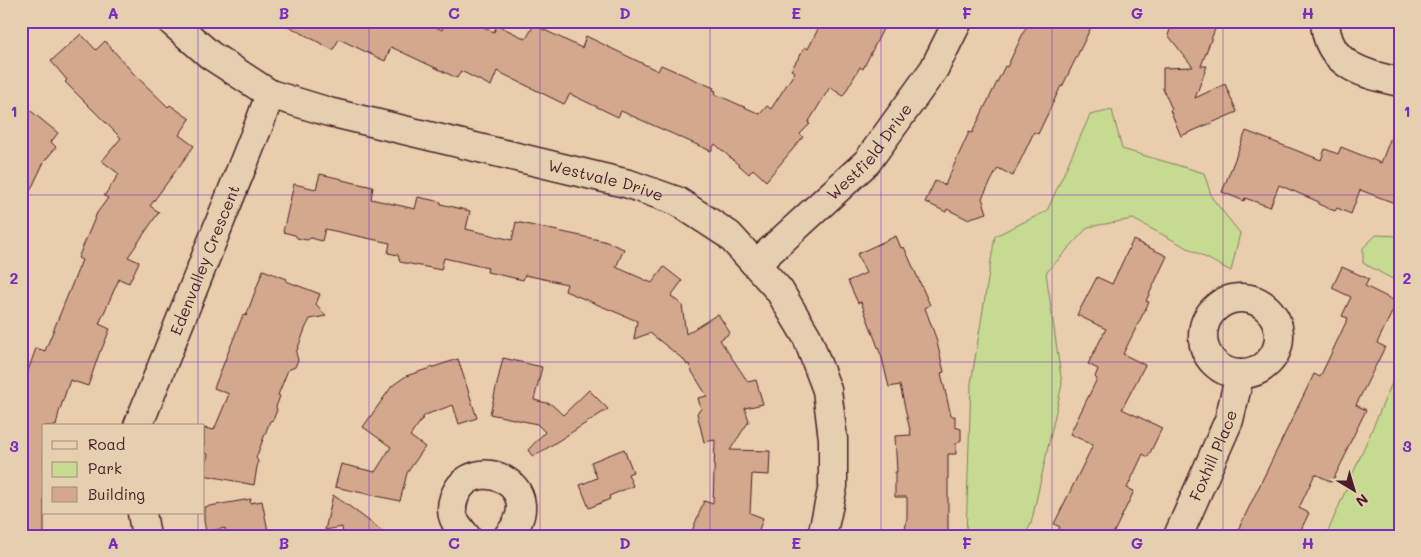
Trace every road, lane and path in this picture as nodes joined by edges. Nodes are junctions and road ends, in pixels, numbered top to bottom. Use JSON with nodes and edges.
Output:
{"nodes":[{"id":1,"x":171,"y":21,"type":"edge"},
{"id":2,"x":958,"y":21,"type":"edge"},
{"id":3,"x":1325,"y":21,"type":"edge"},
{"id":4,"x":1400,"y":82,"type":"edge"},
{"id":5,"x":270,"y":94,"type":"junction"},
{"id":6,"x":756,"y":264,"type":"junction"},
{"id":7,"x":1240,"y":374,"type":"dead end"},
{"id":8,"x":139,"y":424,"type":"edge"},
{"id":9,"x":142,"y":514,"type":"edge"},
{"id":10,"x":146,"y":536,"type":"edge"},
{"id":11,"x":466,"y":536,"type":"edge"},
{"id":12,"x":508,"y":536,"type":"edge"},
{"id":13,"x":822,"y":536,"type":"edge"},
{"id":14,"x":1178,"y":536,"type":"edge"}],
"edges":[{"from":1,"to":5,"type":"street","name":"Westvale Drive"},
{"from":2,"to":6,"type":"street","name":"Westfield Drive"},
{"from":3,"to":4,"type":"street"},
{"from":5,"to":6,"type":"street","name":"Westvale Drive"},
{"from":5,"to":8,"type":"street","name":"Edenvalley Crescent"},
{"from":6,"to":13,"type":"street","name":"Westvale Drive"},
{"from":7,"to":14,"type":"street","name":"Foxhill Place"},
{"from":9,"to":10,"type":"street"},
{"from":11,"to":12,"type":"street"}]}
